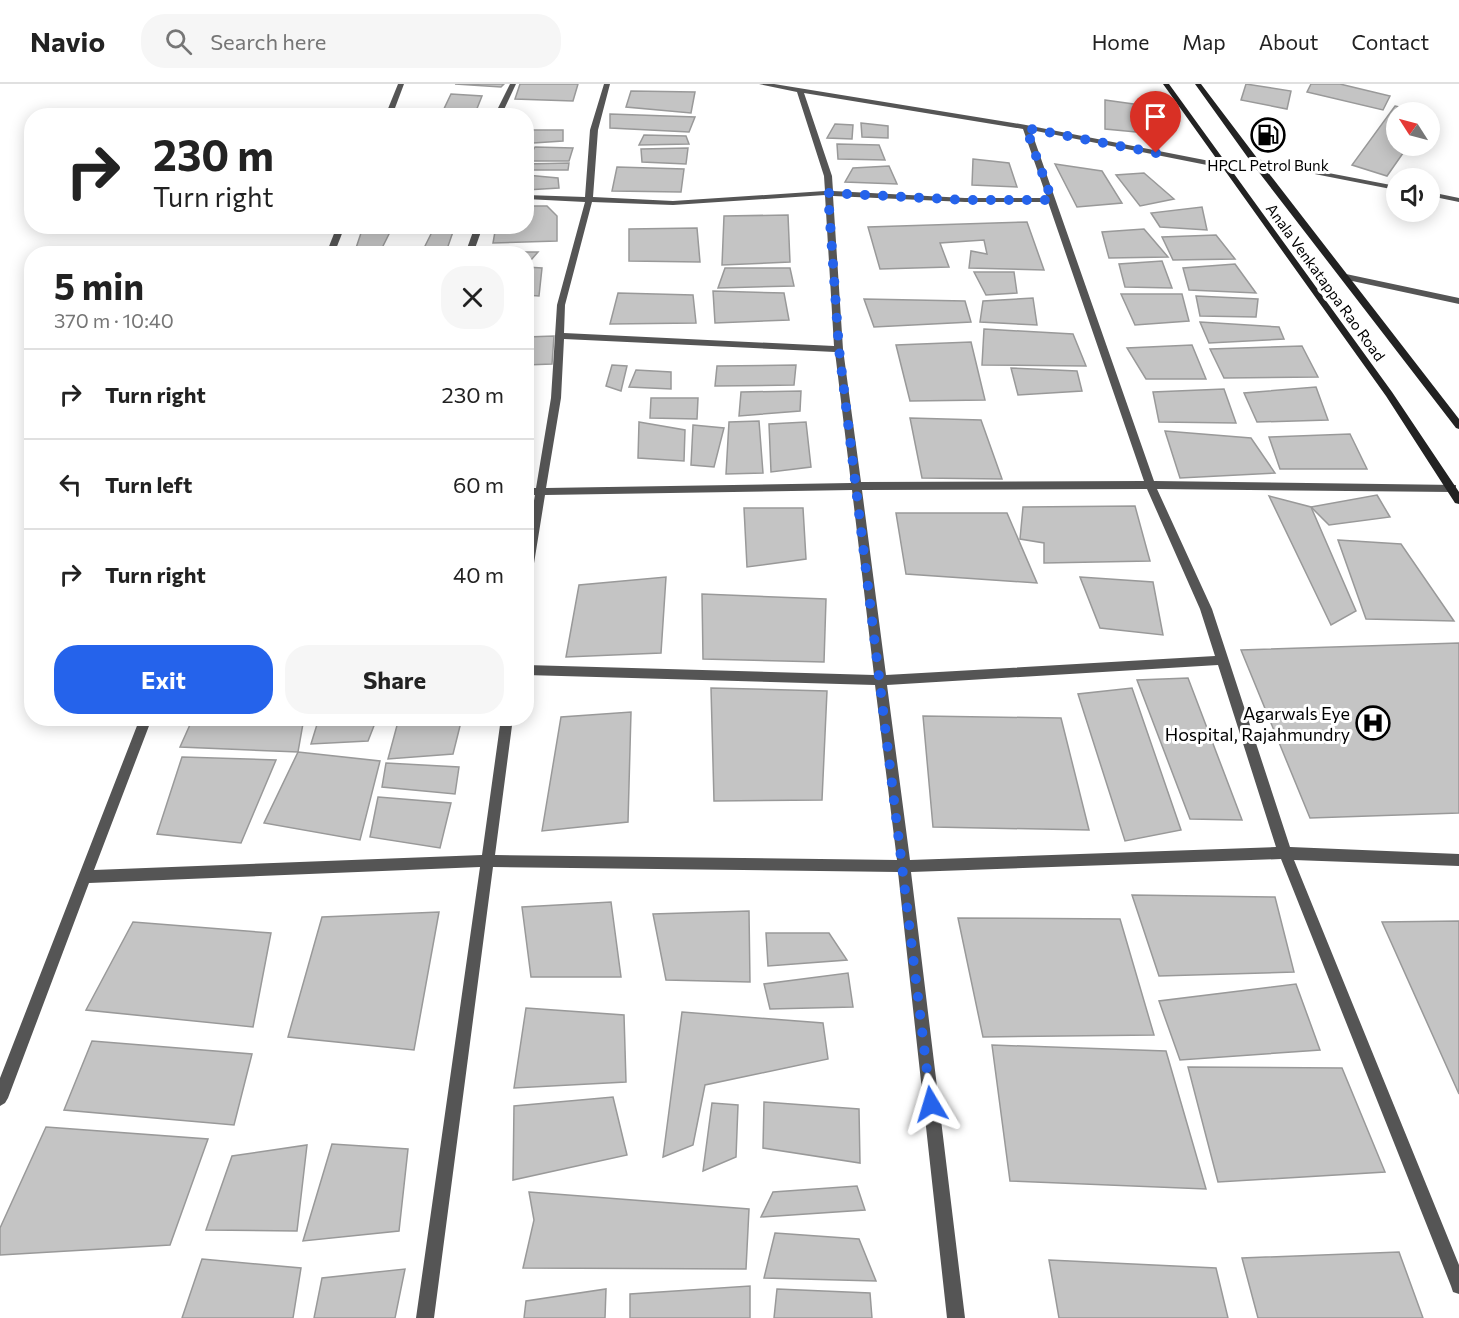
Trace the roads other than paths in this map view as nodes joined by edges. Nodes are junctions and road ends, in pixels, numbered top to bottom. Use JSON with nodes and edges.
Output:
{"nodes":[{"id":1,"x":401,"y":84,"type":"edge"},
{"id":2,"x":513,"y":84,"type":"edge"},
{"id":3,"x":607,"y":84,"type":"edge"},
{"id":4,"x":762,"y":84,"type":"edge"},
{"id":5,"x":1166,"y":84,"type":"edge"},
{"id":6,"x":1198,"y":84,"type":"edge"},
{"id":7,"x":802,"y":87,"type":"edge"},
{"id":8,"x":391,"y":108,"type":"edge"},
{"id":9,"x":501,"y":108,"type":"edge"},
{"id":10,"x":1026,"y":128,"type":"junction"},
{"id":11,"x":1254,"y":160,"type":"junction"},
{"id":12,"x":1222,"y":166,"type":"junction"},
{"id":13,"x":1386,"y":186,"type":"edge"},
{"id":14,"x":828,"y":193,"type":"junction"},
{"id":15,"x":1440,"y":196,"type":"edge"},
{"id":16,"x":534,"y":197,"type":"edge"},
{"id":17,"x":589,"y":200,"type":"junction"},
{"id":18,"x":1052,"y":200,"type":"junction"},
{"id":19,"x":1459,"y":200,"type":"edge"},
{"id":20,"x":1346,"y":277,"type":"junction"},
{"id":21,"x":1459,"y":301,"type":"edge"},
{"id":22,"x":559,"y":336,"type":"junction"},
{"id":23,"x":839,"y":349,"type":"junction"},
{"id":24,"x":1459,"y":426,"type":"edge"},
{"id":25,"x":1150,"y":485,"type":"junction"},
{"id":26,"x":857,"y":486,"type":"junction"},
{"id":27,"x":1452,"y":488,"type":"junction"},
{"id":28,"x":534,"y":493,"type":"edge"},
{"id":29,"x":541,"y":494,"type":"junction"},
{"id":30,"x":1459,"y":500,"type":"edge"},
{"id":31,"x":534,"y":535,"type":"edge"},
{"id":32,"x":1222,"y":660,"type":"junction"},
{"id":33,"x":534,"y":670,"type":"edge"},
{"id":34,"x":881,"y":680,"type":"junction"},
{"id":35,"x":143,"y":726,"type":"edge"},
{"id":36,"x":506,"y":726,"type":"edge"},
{"id":37,"x":1285,"y":853,"type":"junction"},
{"id":38,"x":1459,"y":860,"type":"edge"},
{"id":39,"x":486,"y":861,"type":"junction"},
{"id":40,"x":904,"y":866,"type":"junction"},
{"id":41,"x":86,"y":877,"type":"junction"},
{"id":42,"x":0,"y":1098,"type":"edge"},
{"id":43,"x":1459,"y":1286,"type":"edge"},
{"id":44,"x":425,"y":1318,"type":"edge"},
{"id":45,"x":956,"y":1318,"type":"edge"}],
"edges":[{"from":1,"to":8,"type":"street"},
{"from":2,"to":9,"type":"street"},
{"from":3,"to":17,"type":"street"},
{"from":4,"to":7,"type":"street"},
{"from":5,"to":12,"type":"main road","name":"Anala Venkatappa Rao Road"},
{"from":6,"to":11,"type":"main road","name":"Anala Venkatappa Rao Road"},
{"from":7,"to":10,"type":"street"},
{"from":7,"to":14,"type":"street"},
{"from":10,"to":12,"type":"street"},
{"from":10,"to":18,"type":"street"},
{"from":11,"to":13,"type":"street"},
{"from":11,"to":20,"type":"main road","name":"Anala Venkatappa Rao Road"},
{"from":12,"to":27,"type":"main road","name":"Anala Venkatappa Rao Road"},
{"from":14,"to":17,"type":"street"},
{"from":14,"to":18,"type":"street"},
{"from":14,"to":23,"type":"street"},
{"from":15,"to":19,"type":"street"},
{"from":16,"to":17,"type":"street"},
{"from":17,"to":22,"type":"street"},
{"from":18,"to":25,"type":"street"},
{"from":20,"to":21,"type":"street"},
{"from":20,"to":24,"type":"main road","name":"Anala Venkatappa Rao Road"},
{"from":22,"to":23,"type":"street"},
{"from":22,"to":29,"type":"street"},
{"from":23,"to":26,"type":"street"},
{"from":25,"to":26,"type":"street"},
{"from":25,"to":27,"type":"street"},
{"from":25,"to":32,"type":"street"},
{"from":26,"to":29,"type":"street"},
{"from":26,"to":34,"type":"street"},
{"from":27,"to":30,"type":"main road","name":"Anala Venkatappa Rao Road"},
{"from":28,"to":29,"type":"street"},
{"from":29,"to":31,"type":"street"},
{"from":32,"to":34,"type":"street"},
{"from":32,"to":37,"type":"street"},
{"from":33,"to":34,"type":"street"},
{"from":34,"to":40,"type":"street"},
{"from":35,"to":41,"type":"street"},
{"from":36,"to":39,"type":"street"},
{"from":37,"to":38,"type":"street"},
{"from":37,"to":40,"type":"street"},
{"from":37,"to":43,"type":"street"},
{"from":39,"to":40,"type":"street"},
{"from":39,"to":41,"type":"street"},
{"from":39,"to":44,"type":"street"},
{"from":40,"to":45,"type":"street"},
{"from":41,"to":42,"type":"street"}]}
